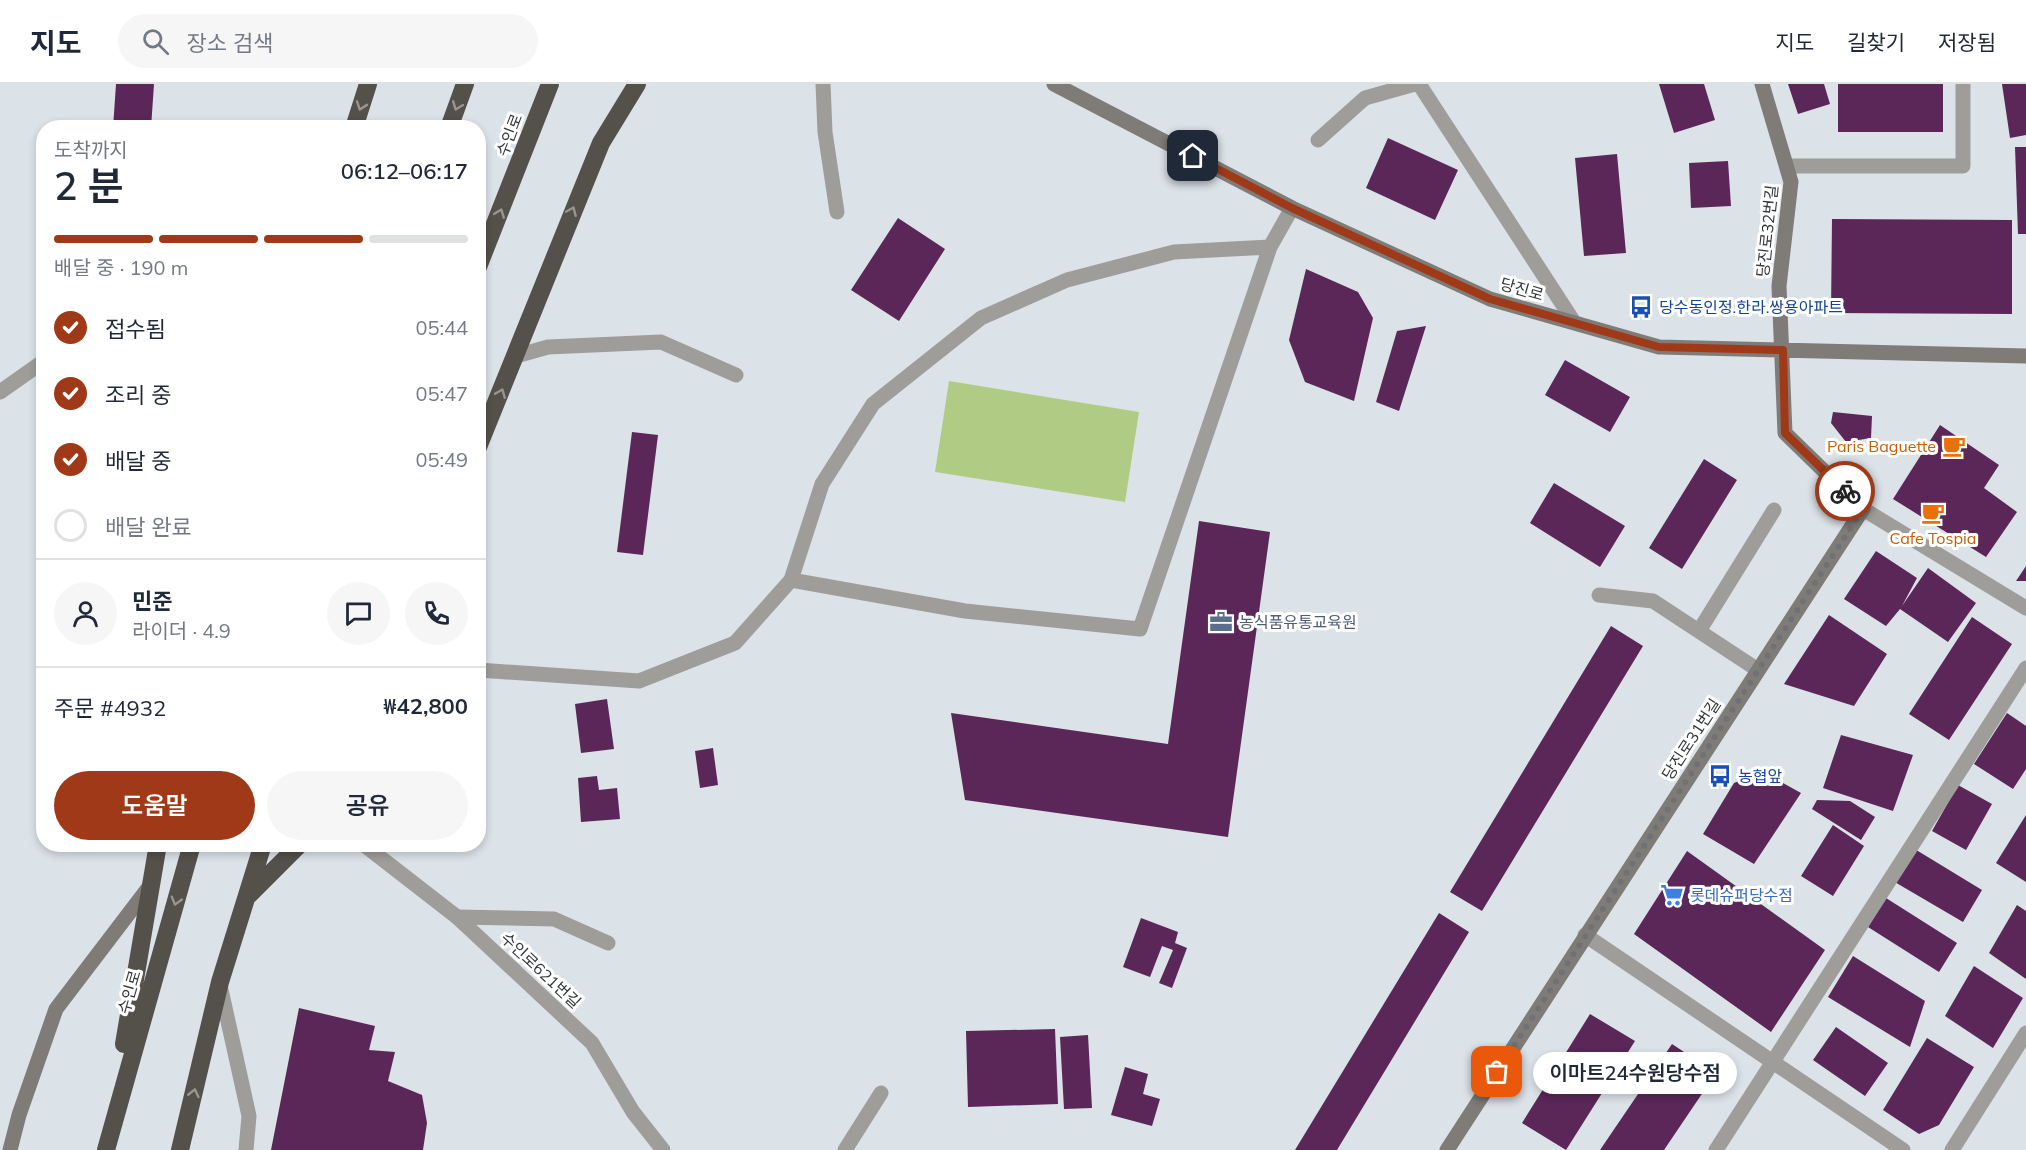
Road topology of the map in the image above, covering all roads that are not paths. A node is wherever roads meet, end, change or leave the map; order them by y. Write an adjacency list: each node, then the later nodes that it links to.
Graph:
1 (368, 84): 10 (highway, one-way to 10)
2 (465, 84): 11 (highway, one-way to 11)
3 (550, 84): 16 (highway, 수인로, one-way to 3)
4 (637, 84): 20 (highway, one-way to 4)
5 (823, 84): 15 (street)
6 (1054, 84): 14 (street, 당진로)
7 (1417, 84): 12 (street); 18 (street)
8 (1762, 84): 13 (street, 당진로32번길)
9 (1963, 84): 13 (street)
10 (357, 120)
11 (452, 120)
12 (1318, 140)
13 (1787, 166): 19 (street, 당진로32번길)
14 (1292, 208): 17 (street); 18 (street, 당진로)
15 (837, 212)
16 (486, 247)
17 (1270, 247): 28 (street); 28 (street)
18 (1574, 322): 19 (street, 당진로)
19 (1783, 350): 21 (street, 당진로); 26 (street)
20 (516, 356): 23 (street); 25 (highway, one-way to 20)
21 (2026, 356)
22 (36, 367): 24 (street)
23 (736, 375)
24 (0, 392)
25 (486, 428)
26 (1863, 509): 30 (street); 33 (street, 당진로31번길)
27 (1774, 510): 31 (street)
28 (791, 580): 34 (street)
29 (1599, 595): 31 (street)
30 (2026, 608)
31 (1699, 631): 33 (street)
32 (2026, 668): 47 (street)
33 (1758, 670): 43 (street, 당진로31번길)
34 (486, 671)
35 (156, 852): 40 (highway)
36 (190, 852): 49 (highway, 수인로, one-way to 49)
37 (261, 852): 41 (highway)
38 (292, 852): 41 (highway)
39 (373, 852): 42 (street, 수인로621번길)
40 (149, 887): 49 (highway); 50 (street)
41 (248, 896): 45 (highway)
42 (456, 917): 44 (street); 54 (street, 수인로621번길)
43 (1585, 935): 47 (street); 56 (street, 당진로31번길)
44 (608, 943)
45 (220, 982): 52 (highway, one-way to 45); 53 (street)
46 (2024, 1040): 59 (street)
47 (1774, 1062): 57 (street); 58 (street)
48 (881, 1093): 55 (street)
49 (113, 1118): 51 (highway, 수인로)
50 (10, 1150)
51 (106, 1150)
52 (180, 1150)
53 (246, 1150)
54 (663, 1150)
55 (845, 1150)
56 (1447, 1150)
57 (1716, 1150)
58 (1903, 1150)
59 (1952, 1150)

